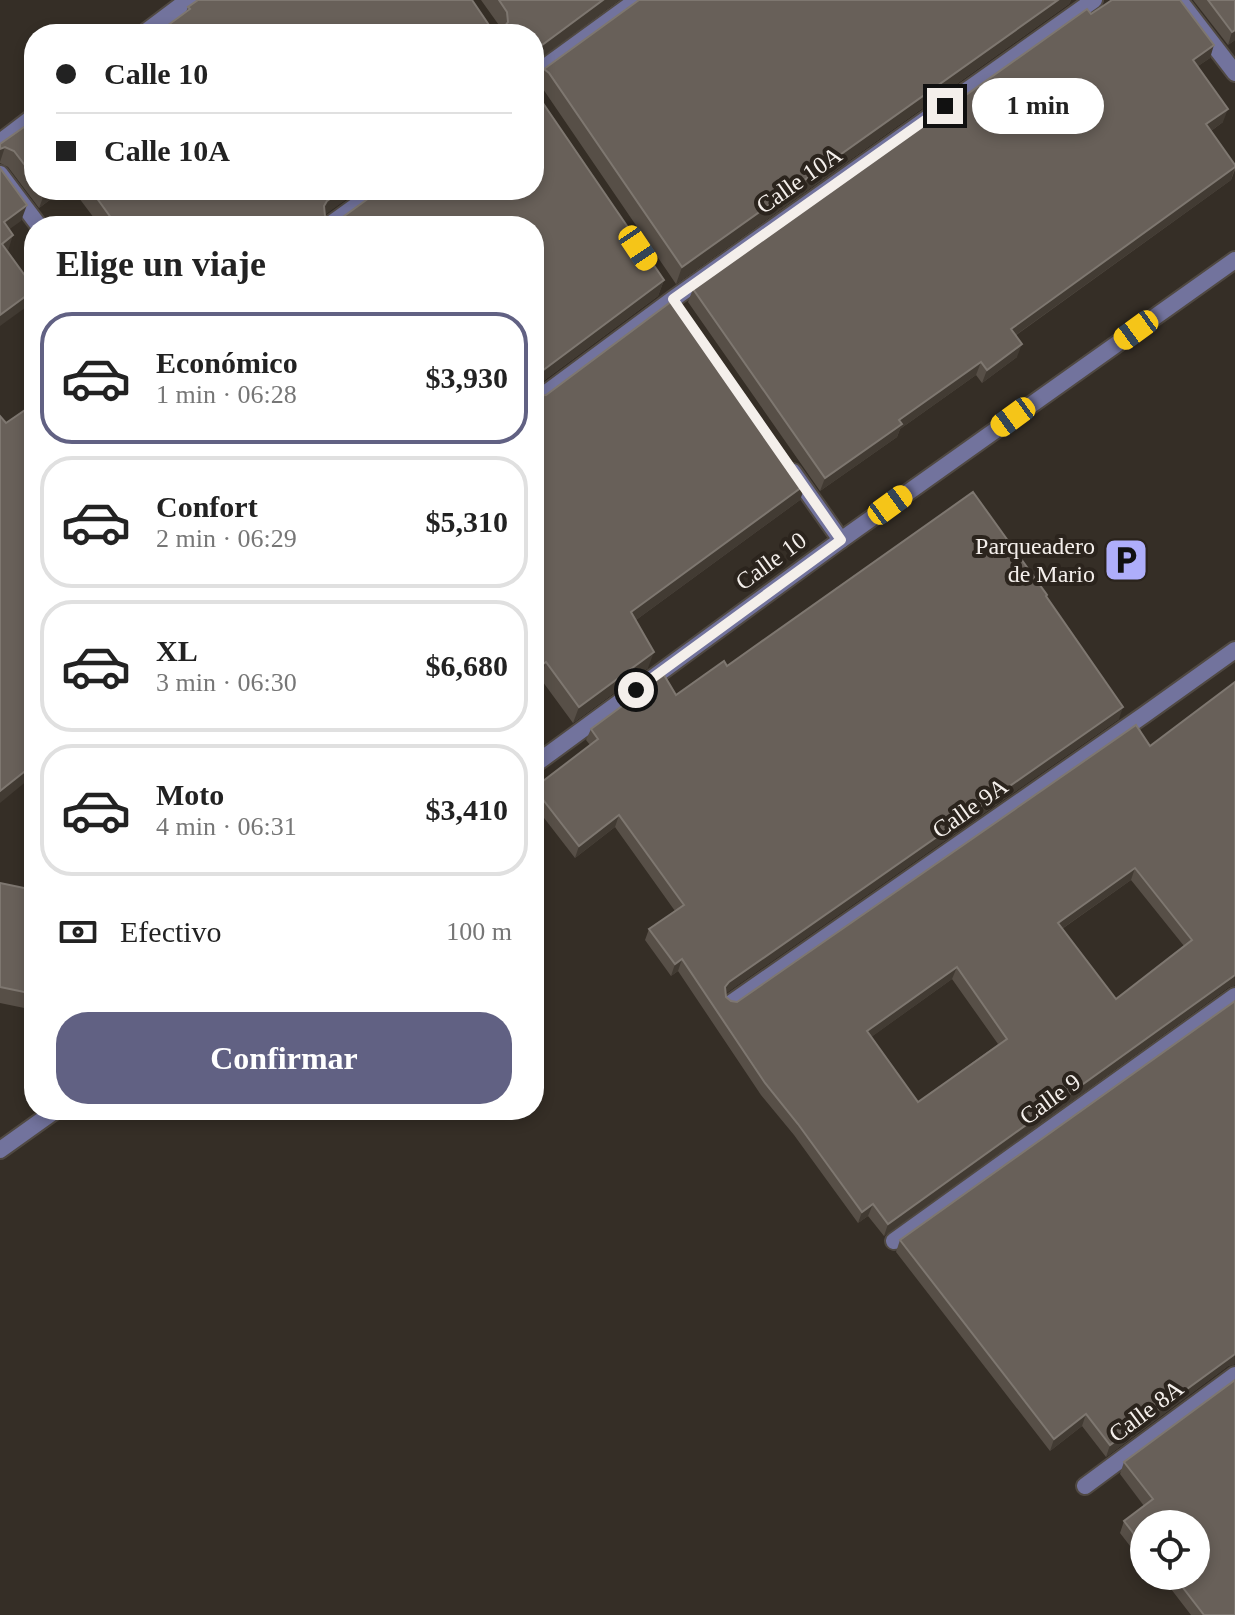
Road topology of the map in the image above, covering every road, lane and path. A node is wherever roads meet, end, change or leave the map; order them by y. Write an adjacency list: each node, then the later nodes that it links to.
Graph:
1 (188, 0): 5 (street)
2 (637, 0): 6 (street)
3 (1094, 0): 15 (street, Calle 10A)
4 (1179, 0): 7 (street)
5 (156, 24)
6 (544, 68)
7 (1235, 73)
8 (24, 124): 9 (street)
9 (0, 142)
10 (0, 174): 12 (street)
11 (364, 200): 13 (street)
12 (32, 216)
13 (342, 216)
14 (1235, 260): 17 (street, Calle 10)
15 (544, 395)
16 (788, 464): 17 (street)
17 (841, 540): 19 (street, Calle 10)
18 (1235, 650): 21 (street, Calle 9A)
19 (544, 758)
20 (1235, 996): 24 (street, Calle 9)
21 (731, 1003)
22 (42, 1120): 23 (street)
23 (0, 1150)
24 (894, 1241)
25 (1235, 1375): 26 (street, Calle 8A)
26 (1085, 1486)

